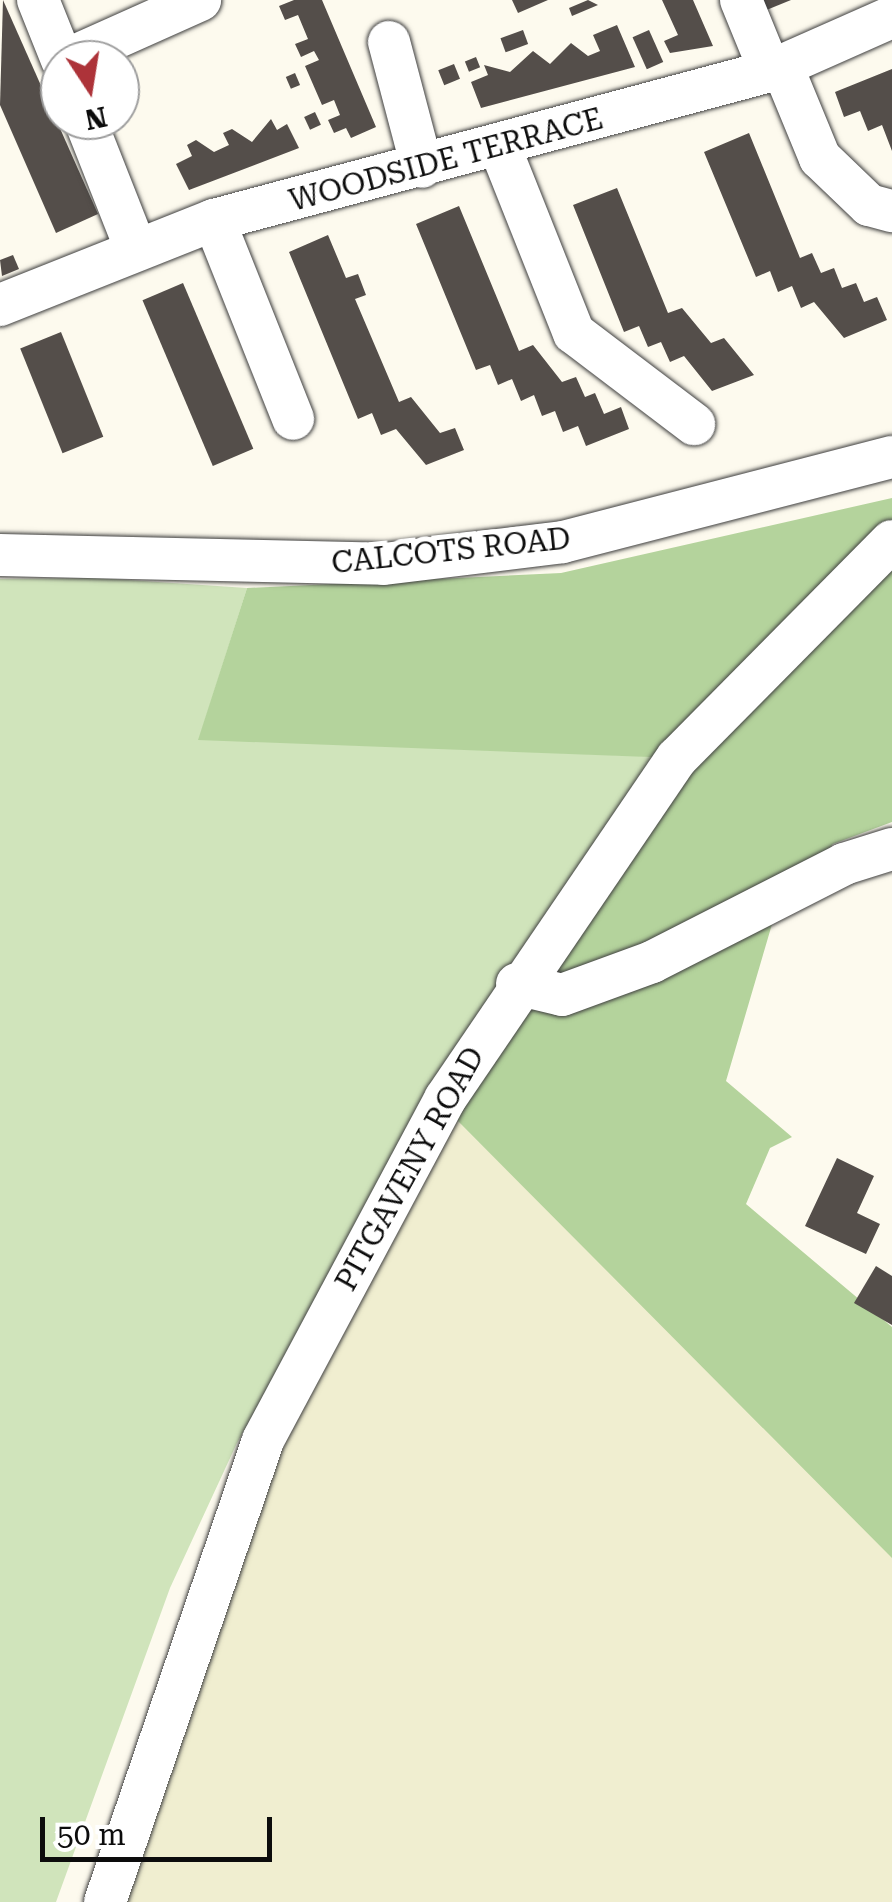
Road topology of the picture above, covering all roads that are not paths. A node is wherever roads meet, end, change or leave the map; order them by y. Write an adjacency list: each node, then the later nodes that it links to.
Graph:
1 (38, 0): 5 (street)
2 (200, 0): 6 (street)
3 (741, 0): 8 (street)
4 (892, 17): 8 (street, WOODSIDE TERRACE)
5 (55, 40)
6 (109, 40)
7 (389, 42): 11 (street)
8 (776, 68): 10 (street, WOODSIDE TERRACE); 12 (street)
9 (94, 140): 14 (street)
10 (501, 150): 11 (street, WOODSIDE TERRACE); 17 (street)
11 (422, 168): 13 (street, WOODSIDE TERRACE)
12 (892, 211)
13 (214, 220): 14 (street, WOODSIDE TERRACE); 16 (street)
14 (136, 247): 15 (street, WOODSIDE TERRACE)
15 (0, 305)
16 (293, 419)
17 (694, 424)
18 (892, 457): 20 (street, CALCOTS ROAD)
19 (892, 541): 22 (street, PITGAVENY ROAD)
20 (0, 555)
21 (892, 850): 22 (street)
22 (517, 984): 23 (street, PITGAVENY ROAD)
23 (105, 1902)

